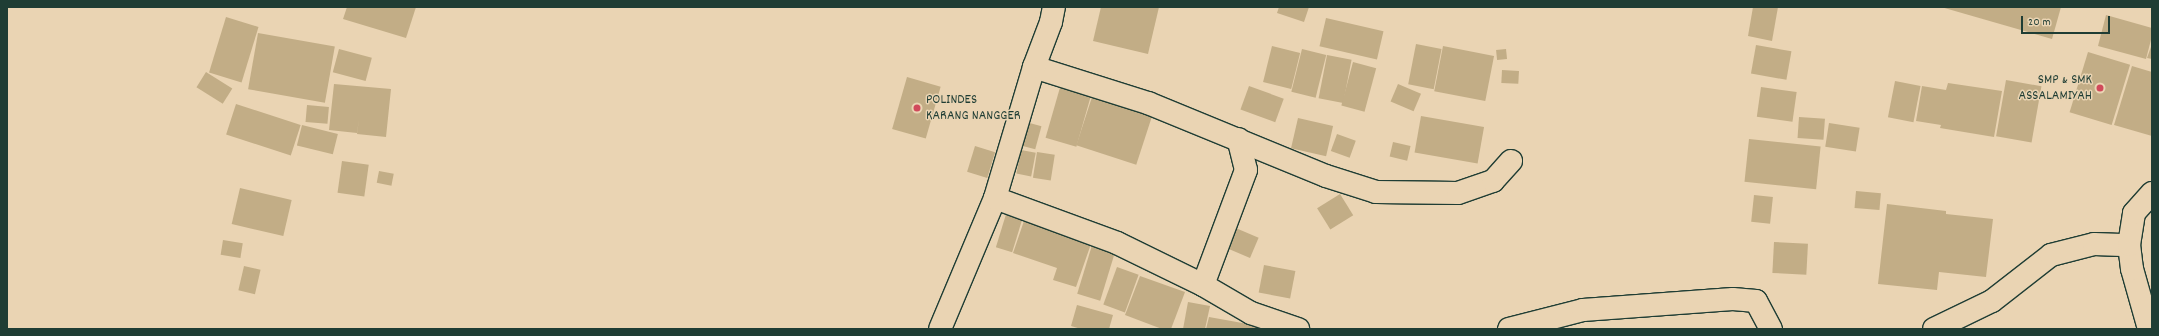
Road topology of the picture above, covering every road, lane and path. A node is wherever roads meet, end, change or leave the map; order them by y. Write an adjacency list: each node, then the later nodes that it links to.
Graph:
1 (1054, 7): 2 (street)
2 (1034, 67): 3 (street); 6 (street)
3 (1238, 139): 4 (street); 8 (street)
4 (1511, 161)
5 (2152, 193): 7 (street)
6 (995, 198): 8 (street); 9 (street)
7 (2129, 245): 13 (street); 14 (street)
8 (1203, 285): 10 (street)
9 (940, 329)
10 (1298, 329)
11 (1509, 329): 12 (street)
12 (1771, 329)
13 (1934, 329)
14 (2149, 329)

